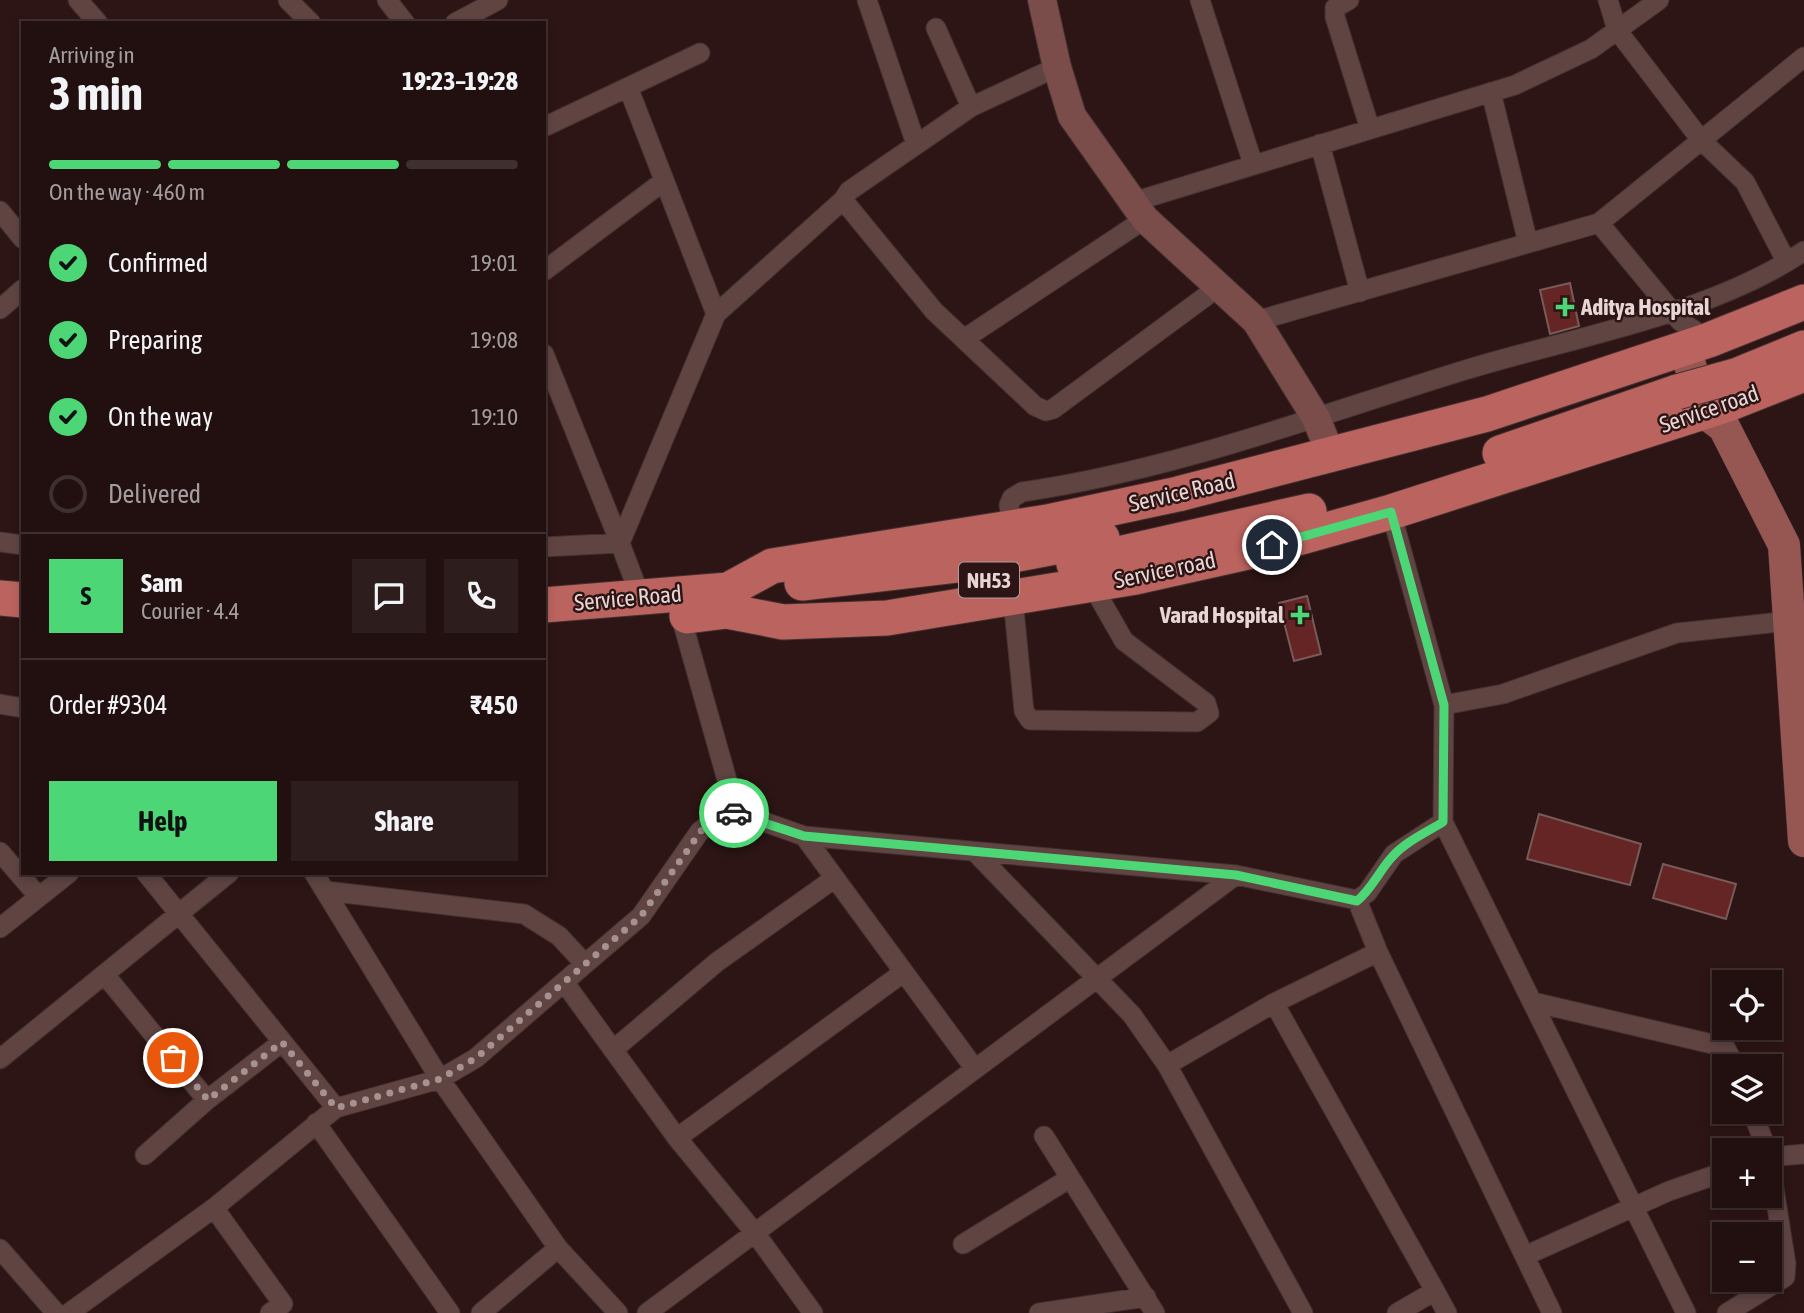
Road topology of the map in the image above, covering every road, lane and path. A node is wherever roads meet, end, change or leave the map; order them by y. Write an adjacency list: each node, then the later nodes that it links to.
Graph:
1 (78, 0): 11 (street)
2 (288, 0): 12 (street)
3 (387, 0): 13 (street)
4 (867, 0): 27 (street)
5 (1042, 0): 19 (street)
6 (1200, 0): 28 (street)
7 (1350, 0): 24 (street)
8 (1608, 0): 16 (street)
9 (1659, 0): 16 (street)
10 (491, 1): 14 (street)
11 (95, 21)
12 (309, 21)
13 (403, 21)
14 (458, 21)
15 (936, 28): 22 (street)
16 (1617, 30): 21 (street); 25 (street)
17 (700, 53): 20 (street)
18 (1804, 57): 25 (street)
19 (1057, 67): 22 (street); 31 (street)
20 (628, 87): 23 (street); 29 (street)
21 (1491, 92): 24 (street); 35 (street)
22 (971, 107): 27 (street)
23 (546, 126)
24 (1370, 129): 26 (street)
25 (1701, 140): 33 (street); 37 (street)
26 (1320, 144): 28 (street); 41 (street)
27 (916, 145): 30 (street)
28 (1253, 164): 31 (street)
29 (664, 181): 38 (street); 45 (street)
30 (843, 200): 45 (street); 48 (street)
31 (1139, 210): 39 (street); 48 (street)
32 (0, 211): 34 (street)
33 (1599, 223): 35 (street); 44 (street)
34 (21, 237)
35 (1528, 243): 41 (street)
36 (1804, 251): 37 (street)
37 (1786, 261): 44 (street)
38 (546, 270)
39 (1217, 288): 46 (street); 48 (street)
40 (21, 291): 43 (street)
41 (1360, 292): 46 (street)
42 (1804, 302): 52 (highway, Service Road)
43 (0, 309)
44 (1673, 312): 52 (street); 53 (street)
45 (716, 314): 58 (street)
46 (1256, 321): 53 (street)
47 (1804, 326): 52 (highway, NH53)
48 (964, 339)
49 (1804, 348): 52 (highway, NH53)
50 (546, 359): 58 (street)
51 (1804, 374): 52 (highway, Service road)
52 (1706, 375): 54 (highway, Service Road); 55 (highway, Service road); 61 (main road); 67 (highway, NH53)
53 (1316, 418): 54 (street); 56 (street)
54 (1331, 455): 56 (highway, Service Road)
55 (1391, 512): 62 (highway, Service road); 76 (street)
56 (1012, 528): 67 (highway, Service Road)
57 (0, 542): 59 (street)
58 (620, 543): 60 (street); 63 (street)
59 (21, 545)
60 (546, 547)
61 (1795, 561): 72 (main road)
62 (1092, 585): 65 (highway, Service road); 65 (street)
63 (640, 596): 67 (highway, Service Road); 68 (highway, Service Road)
64 (0, 598): 66 (highway)
65 (1013, 599): 67 (highway, Service road)
66 (21, 600)
67 (728, 601): 70 (highway, Service road)
68 (546, 605)
69 (0, 616): 71 (highway)
70 (681, 617): 73 (highway, Service road); 78 (street)
71 (21, 618)
72 (1789, 621): 74 (main road); 76 (street)
73 (546, 628)
74 (1799, 692): 81 (main road)
75 (0, 704): 77 (street)
76 (1444, 705): 79 (street)
77 (21, 708)
78 (736, 812): 80 (street); 96 (street)
79 (1443, 822): 92 (street); 101 (street)
80 (804, 836): 83 (street); 89 (street)
81 (1804, 839)
82 (0, 852): 91 (street)
83 (977, 854): 88 (street); 99 (street)
84 (66, 875): 91 (street)
85 (148, 875): 93 (street)
86 (227, 875): 93 (street)
87 (315, 875): 90 (street)
88 (1236, 875): 92 (street); 99 (street)
89 (835, 878): 97 (street); 104 (street)
90 (326, 891): 96 (street); 109 (street)
91 (39, 897): 94 (street)
92 (1357, 901): 95 (street)
93 (179, 915): 98 (street); 103 (street)
94 (0, 928)
95 (1378, 952): 102 (street); 127 (street)
96 (585, 964): 100 (street)
97 (904, 972): 108 (street); 114 (street)
98 (105, 975): 106 (street); 110 (street)
99 (1096, 980): 107 (street); 108 (street)
100 (564, 982): 104 (street); 109 (street)
101 (1533, 1002): 105 (street); 120 (street)
102 (1275, 1003): 107 (street); 128 (street)
103 (282, 1042): 110 (street); 111 (street)
104 (612, 1050): 114 (street)
105 (1729, 1054)
106 (0, 1059)
107 (1167, 1065): 139 (street)
108 (975, 1069): 123 (street)
109 (440, 1079): 111 (street); 125 (street)
110 (208, 1100): 115 (street)
111 (336, 1108): 112 (street)
112 (316, 1123): 121 (street); 133 (street)
113 (1044, 1136): 119 (street)
114 (677, 1138): 123 (street)
115 (145, 1154)
116 (1804, 1154): 117 (street)
117 (1782, 1156)
118 (1712, 1177): 120 (street)
119 (1070, 1178): 124 (street); 129 (street)
120 (1633, 1207): 127 (street); 143 (street)
121 (214, 1208): 130 (street); 132 (street)
122 (1777, 1208): 144 (street)
123 (755, 1233): 136 (street); 137 (street)
124 (963, 1244)
125 (558, 1248): 134 (street); 135 (street)
126 (0, 1249): 131 (street)
127 (1527, 1255): 142 (street)
128 (1435, 1291): 140 (street); 141 (street)
129 (1150, 1305): 138 (street)
130 (281, 1310)
131 (57, 1313)
132 (69, 1313)
133 (450, 1313)
134 (481, 1313)
135 (618, 1313)
136 (647, 1313)
137 (813, 1313)
138 (1039, 1313)
139 (1303, 1313)
140 (1397, 1313)
141 (1447, 1313)
142 (1552, 1313)
143 (1686, 1313)
144 (1727, 1313)

